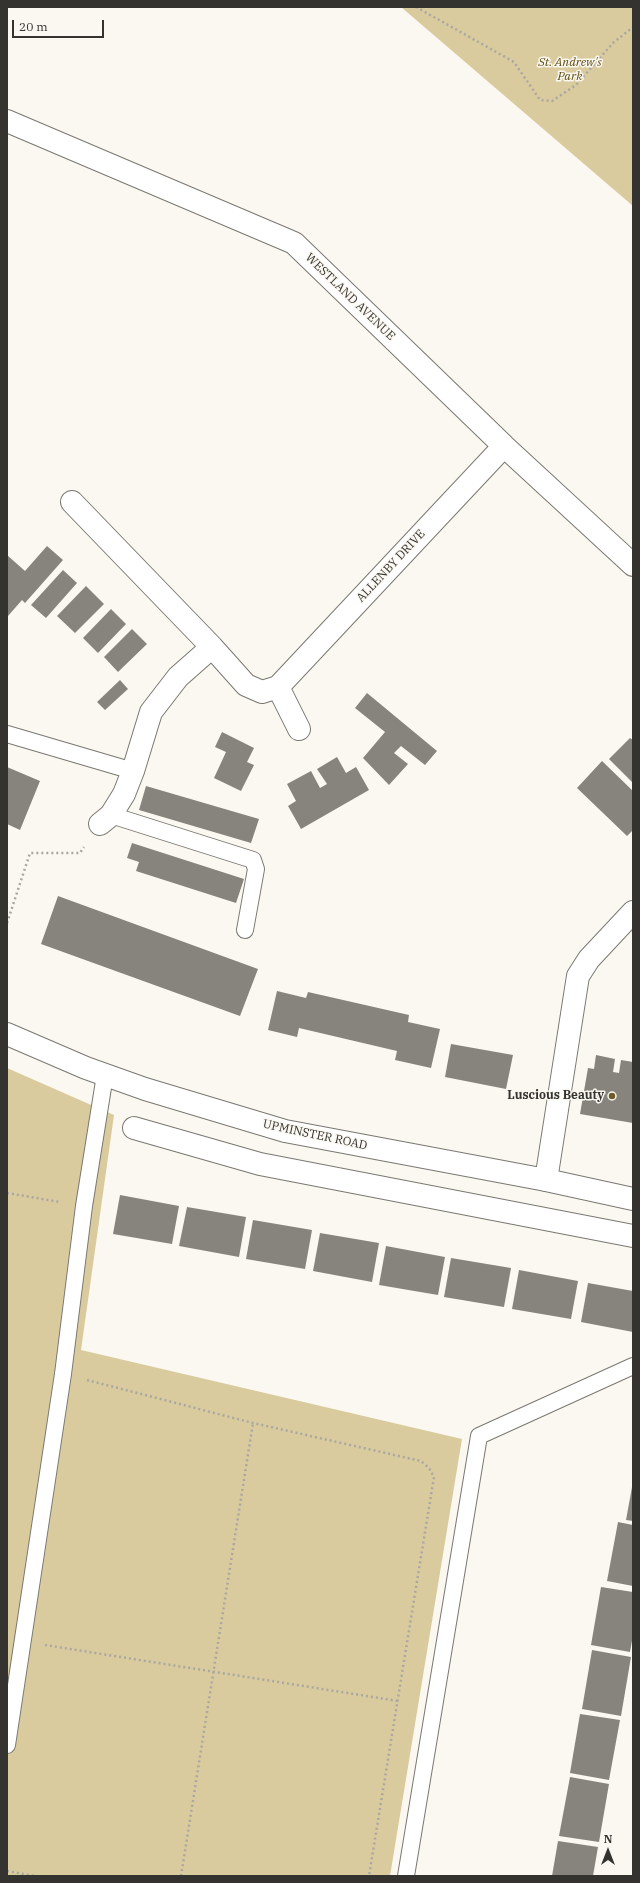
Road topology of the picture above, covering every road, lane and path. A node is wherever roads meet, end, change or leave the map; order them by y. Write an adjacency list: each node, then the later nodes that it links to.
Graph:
1 (416, 7): 2 (path)
2 (633, 27)
3 (7, 121): 4 (street, WESTLAND AVENUE)
4 (504, 446): 6 (street, WESTLAND AVENUE); 8 (street, ALLENBY DRIVE)
5 (72, 502): 7 (street)
6 (633, 565)
7 (212, 647): 8 (street); 11 (street)
8 (278, 687): 9 (street)
9 (299, 729)
10 (7, 734): 11 (lane)
11 (133, 771): 12 (street)
12 (106, 820): 14 (path); 15 (lane)
13 (633, 912): 19 (street)
14 (7, 923)
15 (245, 930)
16 (7, 1034): 17 (street, UPMINSTER ROAD)
17 (105, 1075): 19 (street, UPMINSTER ROAD); 22 (lane)
18 (134, 1128): 23 (street)
19 (546, 1180): 21 (street, UPMINSTER ROAD)
20 (7, 1193): 22 (path)
21 (633, 1199)
22 (84, 1206): 25 (lane)
23 (633, 1236)
24 (633, 1366): 35 (lane)
25 (63, 1374): 26 (path); 27 (lane)
26 (253, 1423): 28 (path); 29 (path)
27 (23, 1642): 28 (path); 30 (lane)
28 (213, 1672): 29 (path); 33 (path)
29 (398, 1701): 34 (path)
30 (7, 1745)
31 (7, 1871): 32 (path)
32 (35, 1876)
33 (181, 1876)
34 (369, 1876)
35 (406, 1876)

